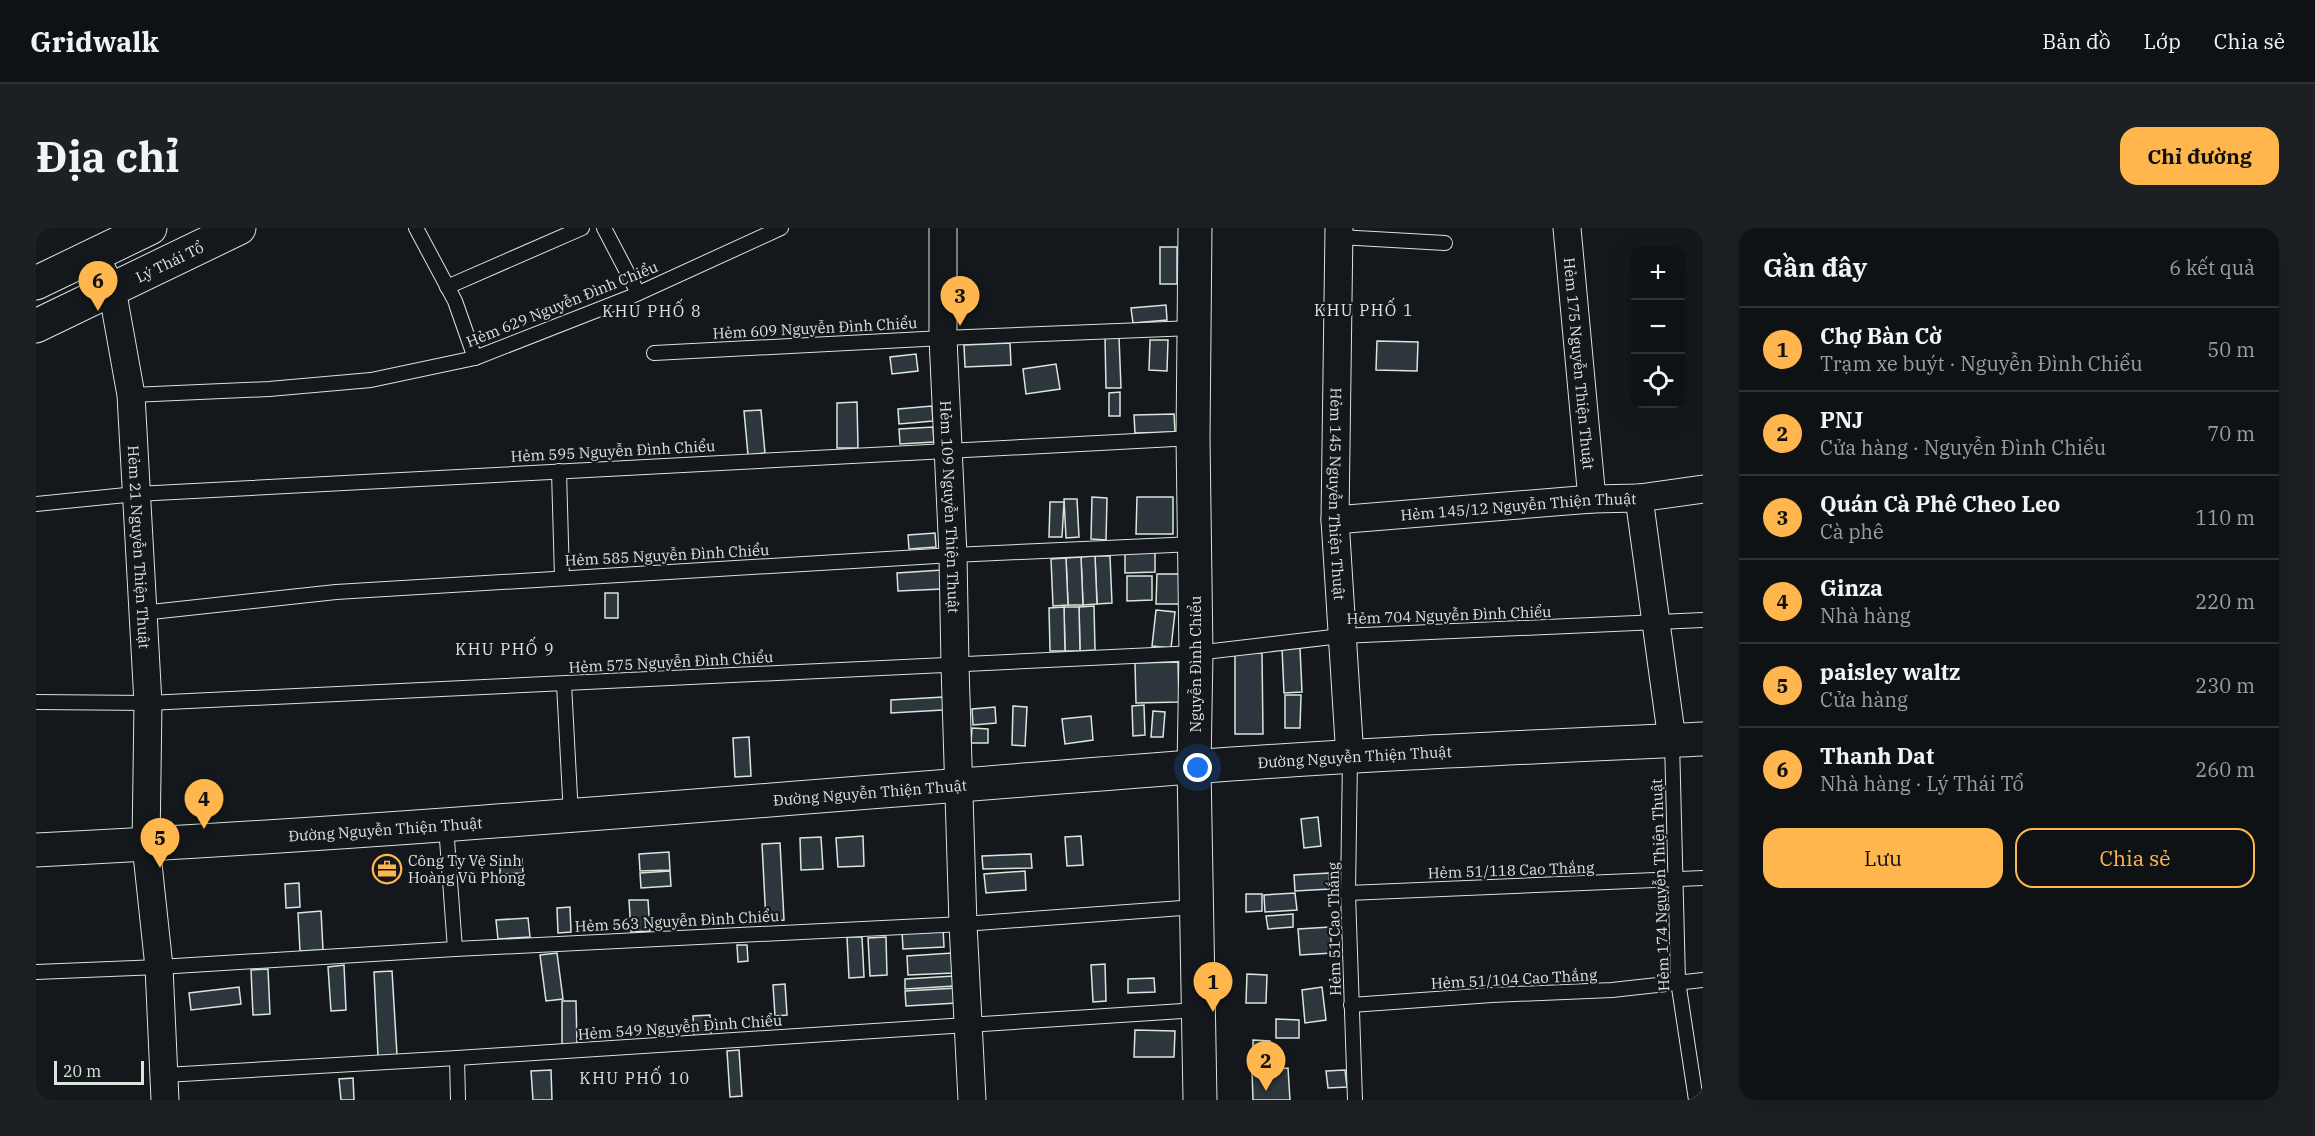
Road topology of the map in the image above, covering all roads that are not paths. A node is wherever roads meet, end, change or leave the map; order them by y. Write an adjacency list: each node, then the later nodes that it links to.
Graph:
1 (150, 228): 12 (street)
2 (239, 228): 15 (street, Lý Thái Tổ)
3 (416, 228): 14 (lane)
4 (582, 228): 14 (lane)
5 (604, 228): 16 (lane)
6 (943, 228): 19 (street, Hẻm 109 Nguyễn Thiện Thuật)
7 (1195, 228): 18 (street, Nguyễn Đình Chiểu)
8 (1567, 228): 29 (street, Hẻm 175 Nguyễn Thiện Thuật)
9 (776, 229): 16 (lane, Hẻm 629 Nguyễn Ðình Chiểu)
10 (1339, 233): 11 (lane); 31 (street, Hẻm 145 Nguyễn Thiện Thuật)
11 (1445, 243)
12 (94, 256): 13 (street); 15 (street, Hẻm 21 Nguyễn Thiện Thuật)
13 (36, 283)
14 (447, 287): 21 (lane)
15 (112, 289): 17 (street, Lý Thái Tổ); 22 (street, Hẻm 21 Nguyễn Thiện Thuật)
16 (638, 293): 21 (lane, Hẻm 629 Nguyễn Ðình Chiểu)
17 (36, 326)
18 (1194, 328): 19 (lane, Hẻm 609 Nguyễn Ðình Chiểu); 23 (street, Nguyễn Đình Chiểu)
19 (944, 338): 20 (lane, Hẻm 609 Nguyễn Ðình Chiểu); 24 (street, Hẻm 109 Nguyễn Thiện Thuật)
20 (654, 353)
21 (475, 358): 22 (lane, Hẻm 629 Nguyễn Ðình Chiểu)
22 (131, 395): 27 (street, Hẻm 21 Nguyễn Thiện Thuật)
23 (1193, 438): 24 (lane, Hẻm 595 Nguyễn Ðình Chiểu); 32 (street, Nguyễn Đình Chiểu)
24 (948, 450): 25 (lane, Hẻm 595 Nguyễn Ðình Chiểu); 33 (street, Hẻm 109 Nguyễn Thiện Thuật)
25 (559, 471): 27 (lane, Hẻm 595 Nguyễn Ðình Chiểu); 34 (lane)
26 (1703, 489): 28 (street, Hẻm 145/12 Nguyễn Thiện Thuật)
27 (136, 494): 30 (lane, Hẻm 595 Nguyễn Ðình Chiểu); 35 (street, Hẻm 21 Nguyễn Thiện Thuật)
28 (1639, 498): 29 (street, Hẻm 145/12 Nguyễn Thiện Thuật); 37 (street)
29 (1592, 500): 31 (street, Hẻm 145/12 Nguyễn Thiện Thuật)
30 (36, 504)
31 (1335, 520): 38 (street, Hẻm 145 Nguyễn Thiện Thuật)
32 (1194, 544): 33 (lane, Hẻm 585 Nguyễn Ðình Chiểu); 39 (street, Nguyễn Đình Chiểu)
33 (953, 555): 34 (lane, Hẻm 585 Nguyễn Ðình Chiểu); 40 (street, Hẻm 109 Nguyễn Thiện Thuật)
34 (562, 578): 35 (lane, Hẻm 585 Nguyễn Ðình Chiểu)
35 (142, 613): 43 (street, Hẻm 21 Nguyễn Thiện Thuật)
36 (1703, 620): 37 (lane, Hẻm 704 Nguyễn Đình Chiểu)
37 (1655, 623): 38 (lane, Hẻm 704 Nguyễn Đình Chiểu); 44 (street)
38 (1341, 636): 39 (lane, Hẻm 704 Nguyễn Đình Chiểu); 45 (street, Hẻm 145 Nguyễn Thiện Thuật)
39 (1196, 653): 40 (lane, Hẻm 575 Nguyễn Ðình Chiểu); 46 (street, Nguyễn Đình Chiểu)
40 (955, 666): 41 (lane, Hẻm 575 Nguyễn Ðình Chiểu); 47 (street, Hẻm 109 Nguyễn Thiện Thuật)
41 (564, 684): 43 (lane, Hẻm 575 Nguyễn Ðình Chiểu); 48 (lane)
42 (36, 702): 43 (lane, Hẻm 575 Nguyễn Ðình Chiểu)
43 (148, 703): 50 (street, Hẻm 21 Nguyễn Thiện Thuật)
44 (1687, 740): 45 (street, Đường Nguyễn Thiện Thuật); 53 (lane, Hẻm 174 Nguyễn Thiện Thuật)
45 (1350, 758): 46 (street, Đường Nguyễn Thiện Thuật); 54 (lane, Hẻm 51 Cao Thắng)
46 (1194, 766): 47 (street, Đường Nguyễn Thiện Thuật); 55 (street, Nguyễn Đình Chiểu)
47 (958, 785): 48 (street, Đường Nguyễn Thiện Thuật); 56 (street, Hẻm 109 Nguyễn Thiện Thuật)
48 (571, 816): 49 (street, Đường Nguyễn Thiện Thuật)
49 (446, 826): 50 (street, Đường Nguyễn Thiện Thuật); 57 (lane)
50 (146, 845): 51 (street, Đường Nguyễn Thiện Thuật); 58 (street, Hẻm 21 Nguyễn Thiện Thuật)
51 (36, 850)
52 (1703, 878): 53 (lane, Hẻm 51/118 Cao Thắng)
53 (1675, 880): 54 (lane, Hẻm 51/118 Cao Thắng); 61 (lane, Hẻm 174 Nguyễn Thiện Thuật)
54 (1348, 893): 62 (lane, Hẻm 51 Cao Thắng)
55 (1196, 907): 56 (lane, Hẻm 563 Nguyễn Ðình Chiểu); 63 (street, Nguyễn Đình Chiểu)
56 (963, 924): 57 (lane, Hẻm 563 Nguyễn Ðình Chiểu); 64 (street, Hẻm 109 Nguyễn Thiện Thuật)
57 (455, 949): 58 (lane, Hẻm 563 Nguyễn Ðình Chiểu)
58 (159, 967): 59 (lane, Hẻm 563 Nguyễn Ðình Chiểu); 66 (street, Hẻm 21 Nguyễn Thiện Thuật)
59 (36, 972)
60 (1703, 980): 61 (lane, Hẻm 51/104 Cao Thắng)
61 (1678, 981): 62 (lane, Hẻm 51/104 Cao Thắng); 71 (lane, Hẻm 174 Nguyễn Thiện Thuật)
62 (1351, 1005): 70 (lane, Hẻm 51 Cao Thắng)
63 (1198, 1010): 64 (lane, Hẻm 549 Nguyễn Ðình Chiểu); 69 (street, Nguyễn Đình Chiểu)
64 (969, 1024): 65 (lane, Hẻm 549 Nguyễn Ðình Chiểu); 68 (street, Hẻm 109 Nguyễn Thiện Thuật)
65 (458, 1058): 66 (lane, Hẻm 549 Nguyễn Ðình Chiểu); 67 (lane)
66 (165, 1087)
67 (459, 1100)
68 (972, 1100)
69 (1200, 1100)
70 (1355, 1100)
71 (1696, 1100)

